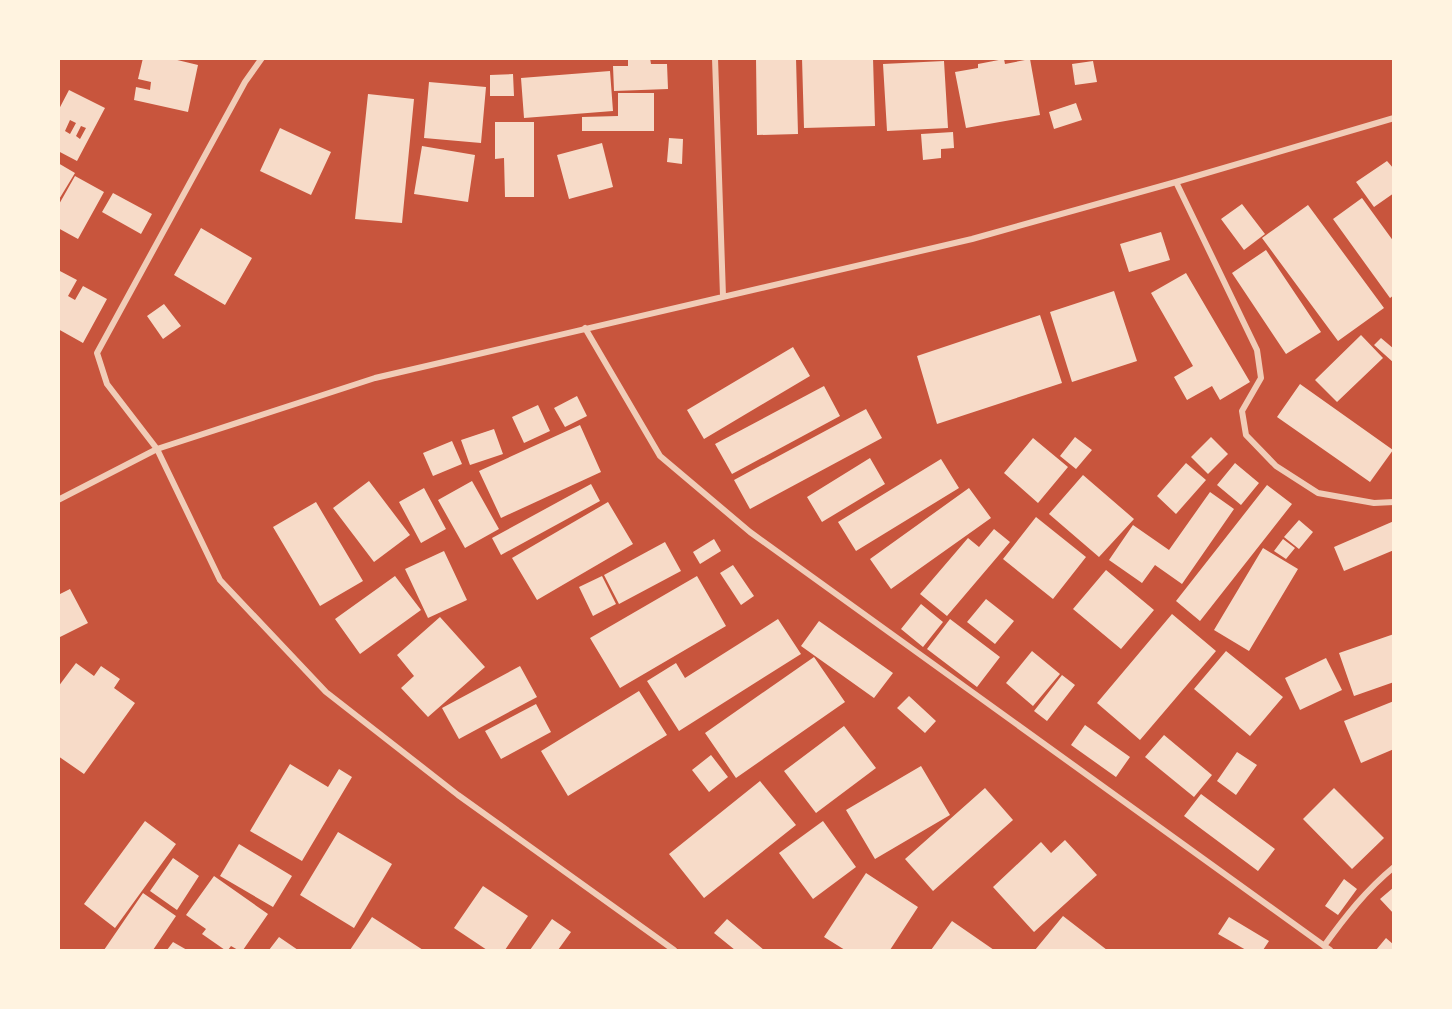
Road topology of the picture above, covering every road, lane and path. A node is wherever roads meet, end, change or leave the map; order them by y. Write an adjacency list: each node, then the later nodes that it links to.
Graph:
1 (262, 58): 7 (street)
2 (715, 58): 5 (street)
3 (1394, 118): 4 (street)
4 (1176, 182): 5 (street); 9 (street)
5 (723, 296): 6 (street)
6 (585, 328): 7 (street); 11 (street)
7 (157, 449): 8 (street); 12 (street)
8 (58, 500)
9 (1394, 501)
10 (1394, 867): 11 (street)
11 (1327, 948)
12 (674, 951)

